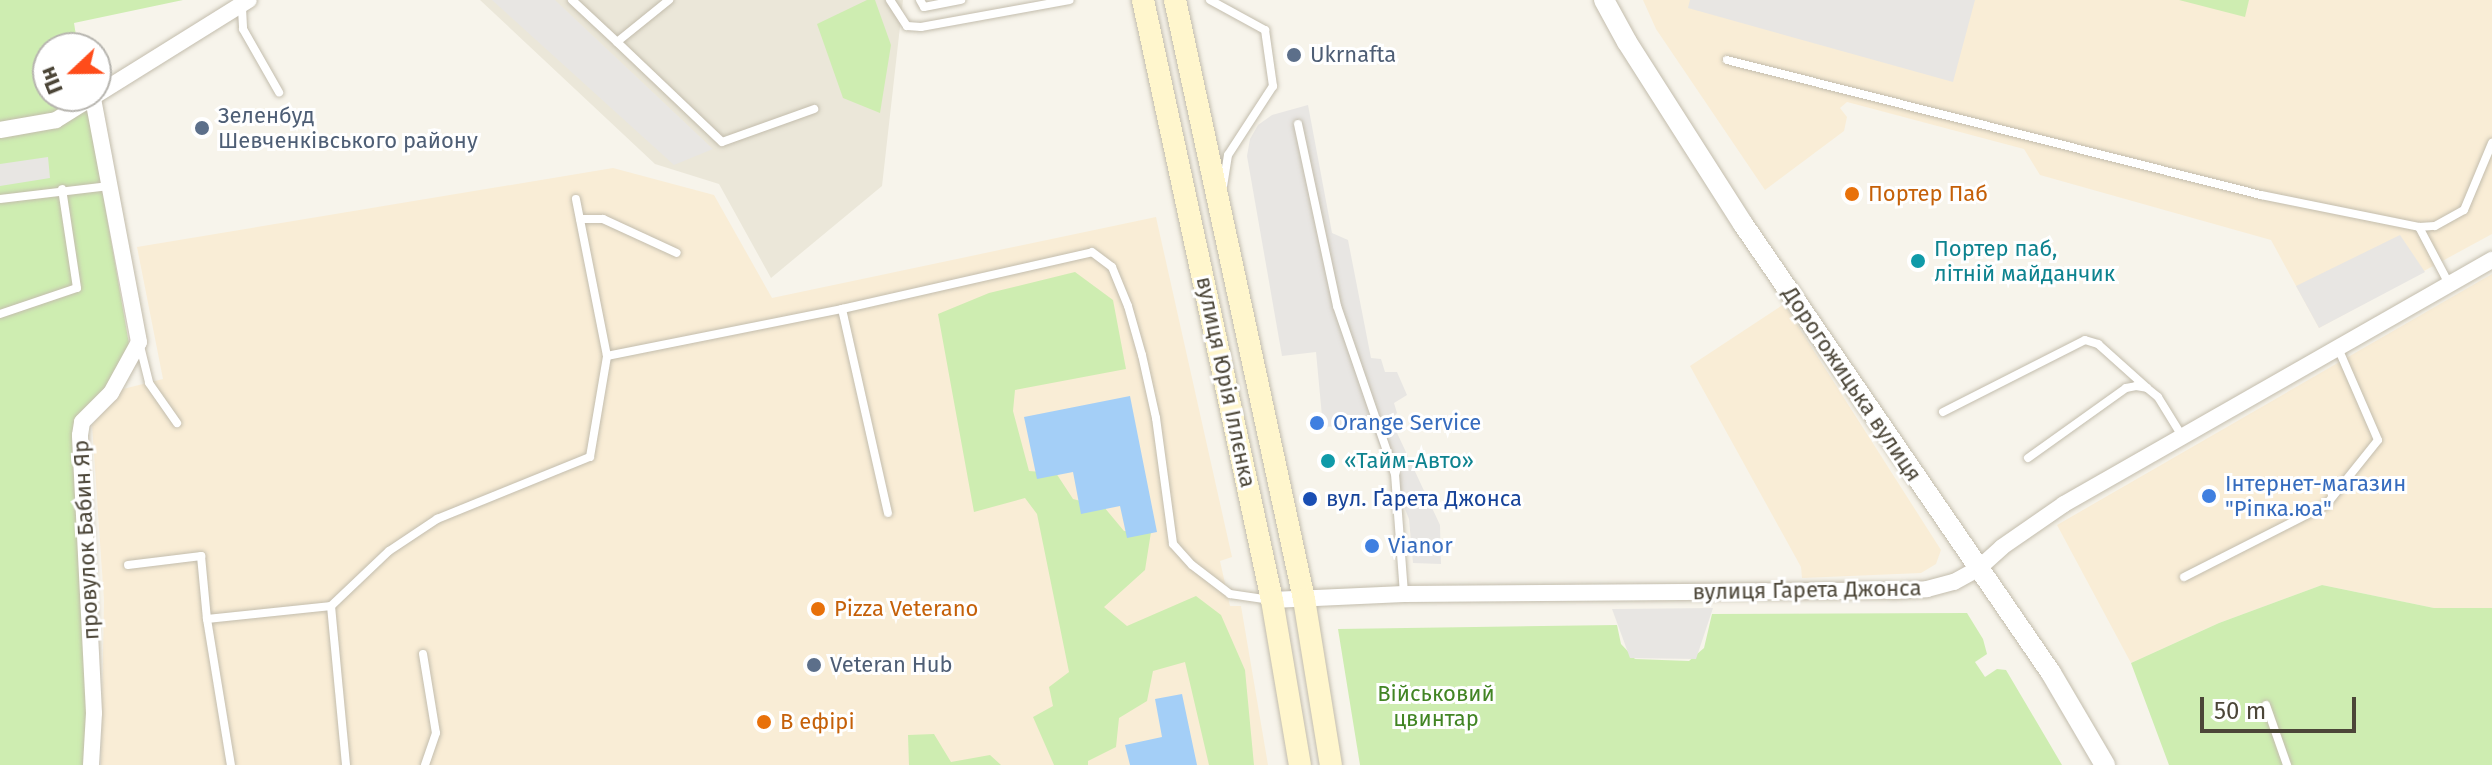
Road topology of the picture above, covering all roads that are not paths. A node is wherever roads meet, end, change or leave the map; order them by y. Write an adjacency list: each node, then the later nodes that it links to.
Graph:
1 (572, 0): 12 (lane)
2 (669, 0): 12 (lane)
3 (890, 0): 6 (lane)
4 (920, 0): 5 (lane)
5 (961, 0)
6 (1070, 0)
7 (1143, 0): 48 (main road, вулиця Юрія Іллєнка)
8 (1175, 0): 26 (main road, вулиця Юрія Іллєнка)
9 (1210, 0): 26 (lane)
10 (1604, 0): 44 (street, Дорогожицька вулиця)
11 (245, 4): 14 (street); 15 (lane)
12 (617, 42): 16 (lane)
13 (1727, 60): 28 (lane)
14 (112, 87)
15 (279, 92)
16 (814, 109)
17 (70, 112): 20 (street)
18 (96, 112): 22 (street)
19 (1298, 124): 46 (lane)
20 (0, 130)
21 (2492, 143): 28 (lane)
22 (110, 186): 23 (lane); 34 (street)
23 (62, 189): 24 (lane); 33 (lane)
24 (0, 199)
25 (576, 199): 27 (lane)
26 (1219, 206): 47 (main road, вулиця Юрія Іллєнка)
27 (580, 219): 29 (lane); 36 (lane)
28 (2419, 227): 31 (lane)
29 (677, 253)
30 (2492, 260): 31 (street, вулиця Ґарета Джонса)
31 (2449, 284): 35 (street, вулиця Ґарета Джонса)
32 (842, 309): 36 (lane); 42 (lane); 48 (lane)
33 (0, 314)
34 (139, 342): 39 (lane); 53 (street, провулок Бабин Яр)
35 (2338, 348): 40 (street, вулиця Ґарета Джонса); 45 (lane)
36 (607, 356): 49 (lane)
37 (2147, 388): 38 (lane); 40 (lane); 41 (lane)
38 (1943, 412)
39 (177, 423)
40 (2182, 436): 44 (street, вулиця Ґарета Джонса)
41 (2028, 458)
42 (888, 513)
43 (128, 565): 50 (lane)
44 (1979, 568): 46 (street, вулиця Ґарета Джонса); 59 (street, Дорогожицька вулиця)
45 (2184, 577)
46 (1404, 594): 47 (street, вулиця Ґарета Джонса)
47 (1304, 599): 48 (street, вулиця Ґарета Джонса); 58 (main road, вулиця Юрія Іллєнка)
48 (1272, 600): 57 (main road, вулиця Юрія Іллєнка)
49 (331, 606): 50 (lane); 55 (lane)
50 (207, 619): 54 (lane)
51 (423, 654): 56 (lane)
52 (2266, 705): 60 (lane)
53 (91, 765)
54 (231, 765)
55 (346, 765)
56 (425, 765)
57 (1300, 765)
58 (1331, 765)
59 (2105, 765)
60 (2287, 765)

